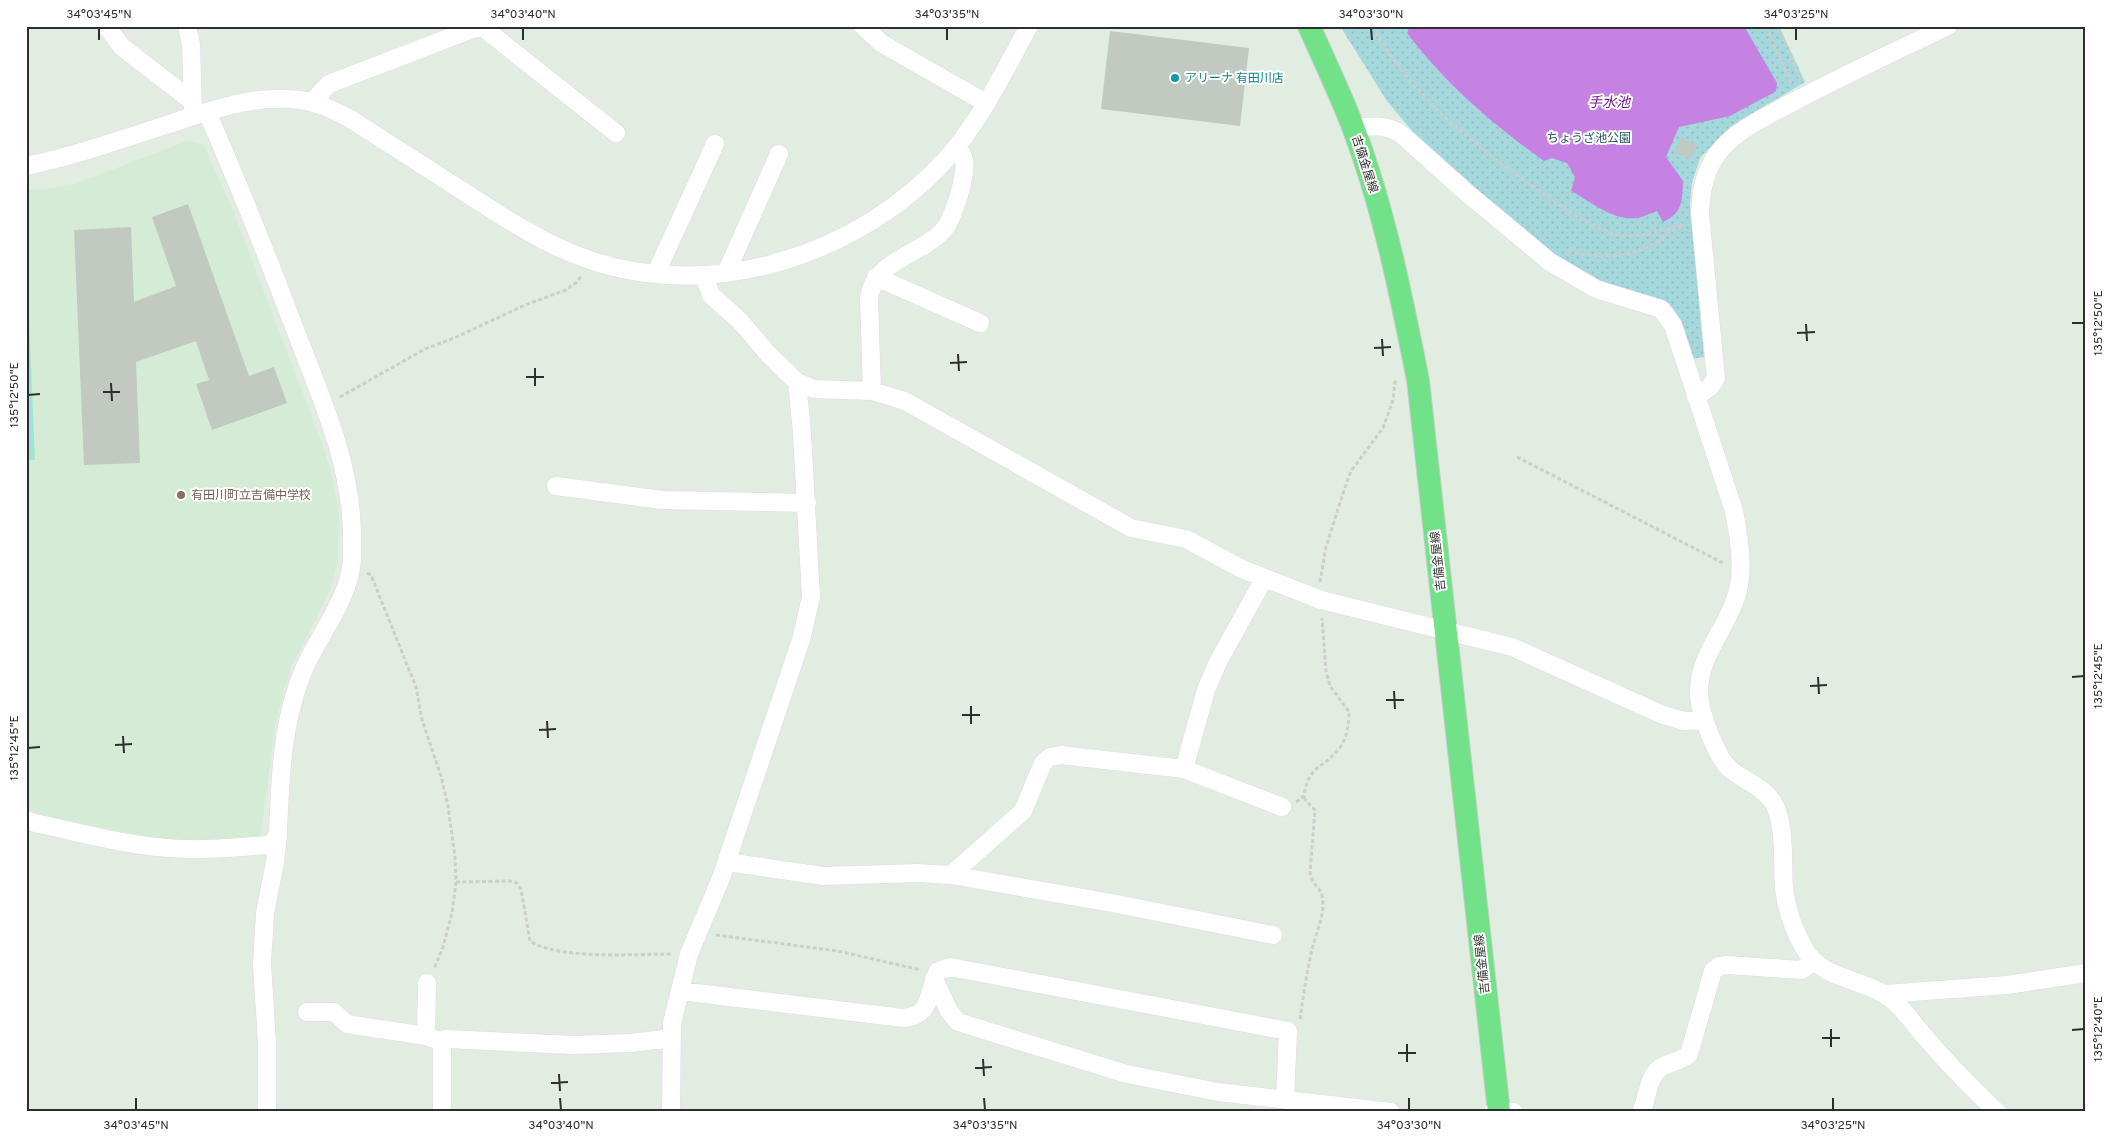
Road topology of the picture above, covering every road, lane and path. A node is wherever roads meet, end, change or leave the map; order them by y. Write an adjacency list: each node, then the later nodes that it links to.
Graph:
1 (106, 26): 14 (street)
2 (187, 26): 14 (street)
3 (481, 26): 12 (street); 16 (street)
4 (863, 26): 13 (street)
5 (1028, 26): 13 (street)
6 (1309, 26): 15 (main road, 吉備金屋線)
7 (1372, 26): 21 (path)
8 (1766, 26): 11 (path)
9 (1778, 26): 11 (path)
10 (1948, 26): 11 (street)
11 (1802, 98): 30 (street)
12 (312, 102): 14 (street); 22 (street)
13 (986, 103): 18 (street)
14 (198, 110): 20 (street); 31 (street)
15 (1353, 128): 30 (street); 38 (main road, 吉備金屋線)
16 (616, 133)
17 (715, 144): 23 (street)
18 (956, 147): 24 (street); 26 (street)
19 (779, 154): 24 (street)
20 (26, 166)
21 (1565, 250)
22 (590, 260): 23 (street); 31 (path)
23 (656, 273): 25 (street)
24 (726, 273): 25 (street)
25 (704, 275): 28 (street)
26 (876, 277): 27 (street); 29 (street)
27 (980, 323)
28 (797, 382): 29 (street); 34 (street)
29 (872, 391): 37 (street)
30 (1696, 397): 36 (street)
31 (324, 405): 35 (street)
32 (1516, 457): 36 (path)
33 (556, 486): 34 (street)
34 (807, 503): 45 (street)
35 (351, 567): 44 (street); 47 (path)
36 (1740, 572): 39 (street)
37 (1264, 579): 38 (street); 40 (street)
38 (1446, 632): 39 (street); 62 (main road, 吉備金屋線)
39 (1704, 720): 51 (street)
40 (1184, 768): 42 (street); 46 (street)
41 (1304, 796): 59 (path)
42 (1282, 807)
43 (26, 820): 44 (street)
44 (278, 834): 63 (street)
45 (727, 862): 46 (street); 48 (street)
46 (951, 875): 49 (street)
47 (456, 882): 50 (path); 54 (path)
48 (698, 933): 50 (street); 53 (path)
49 (1273, 935)
50 (689, 954): 55 (street)
51 (1814, 962): 56 (street); 67 (street)
52 (2086, 973): 56 (street)
53 (934, 979): 55 (street); 59 (street); 61 (street)
54 (427, 983): 60 (street)
55 (680, 991): 58 (street)
56 (1885, 994): 68 (street)
57 (307, 1012): 60 (street)
58 (671, 1038): 60 (street); 65 (street)
59 (1288, 1038): 61 (street)
60 (435, 1039): 64 (street)
61 (1285, 1099): 66 (street)
62 (1501, 1111)
63 (267, 1112)
64 (442, 1112)
65 (670, 1112)
66 (1390, 1112)
67 (1642, 1112)
68 (1997, 1112)

